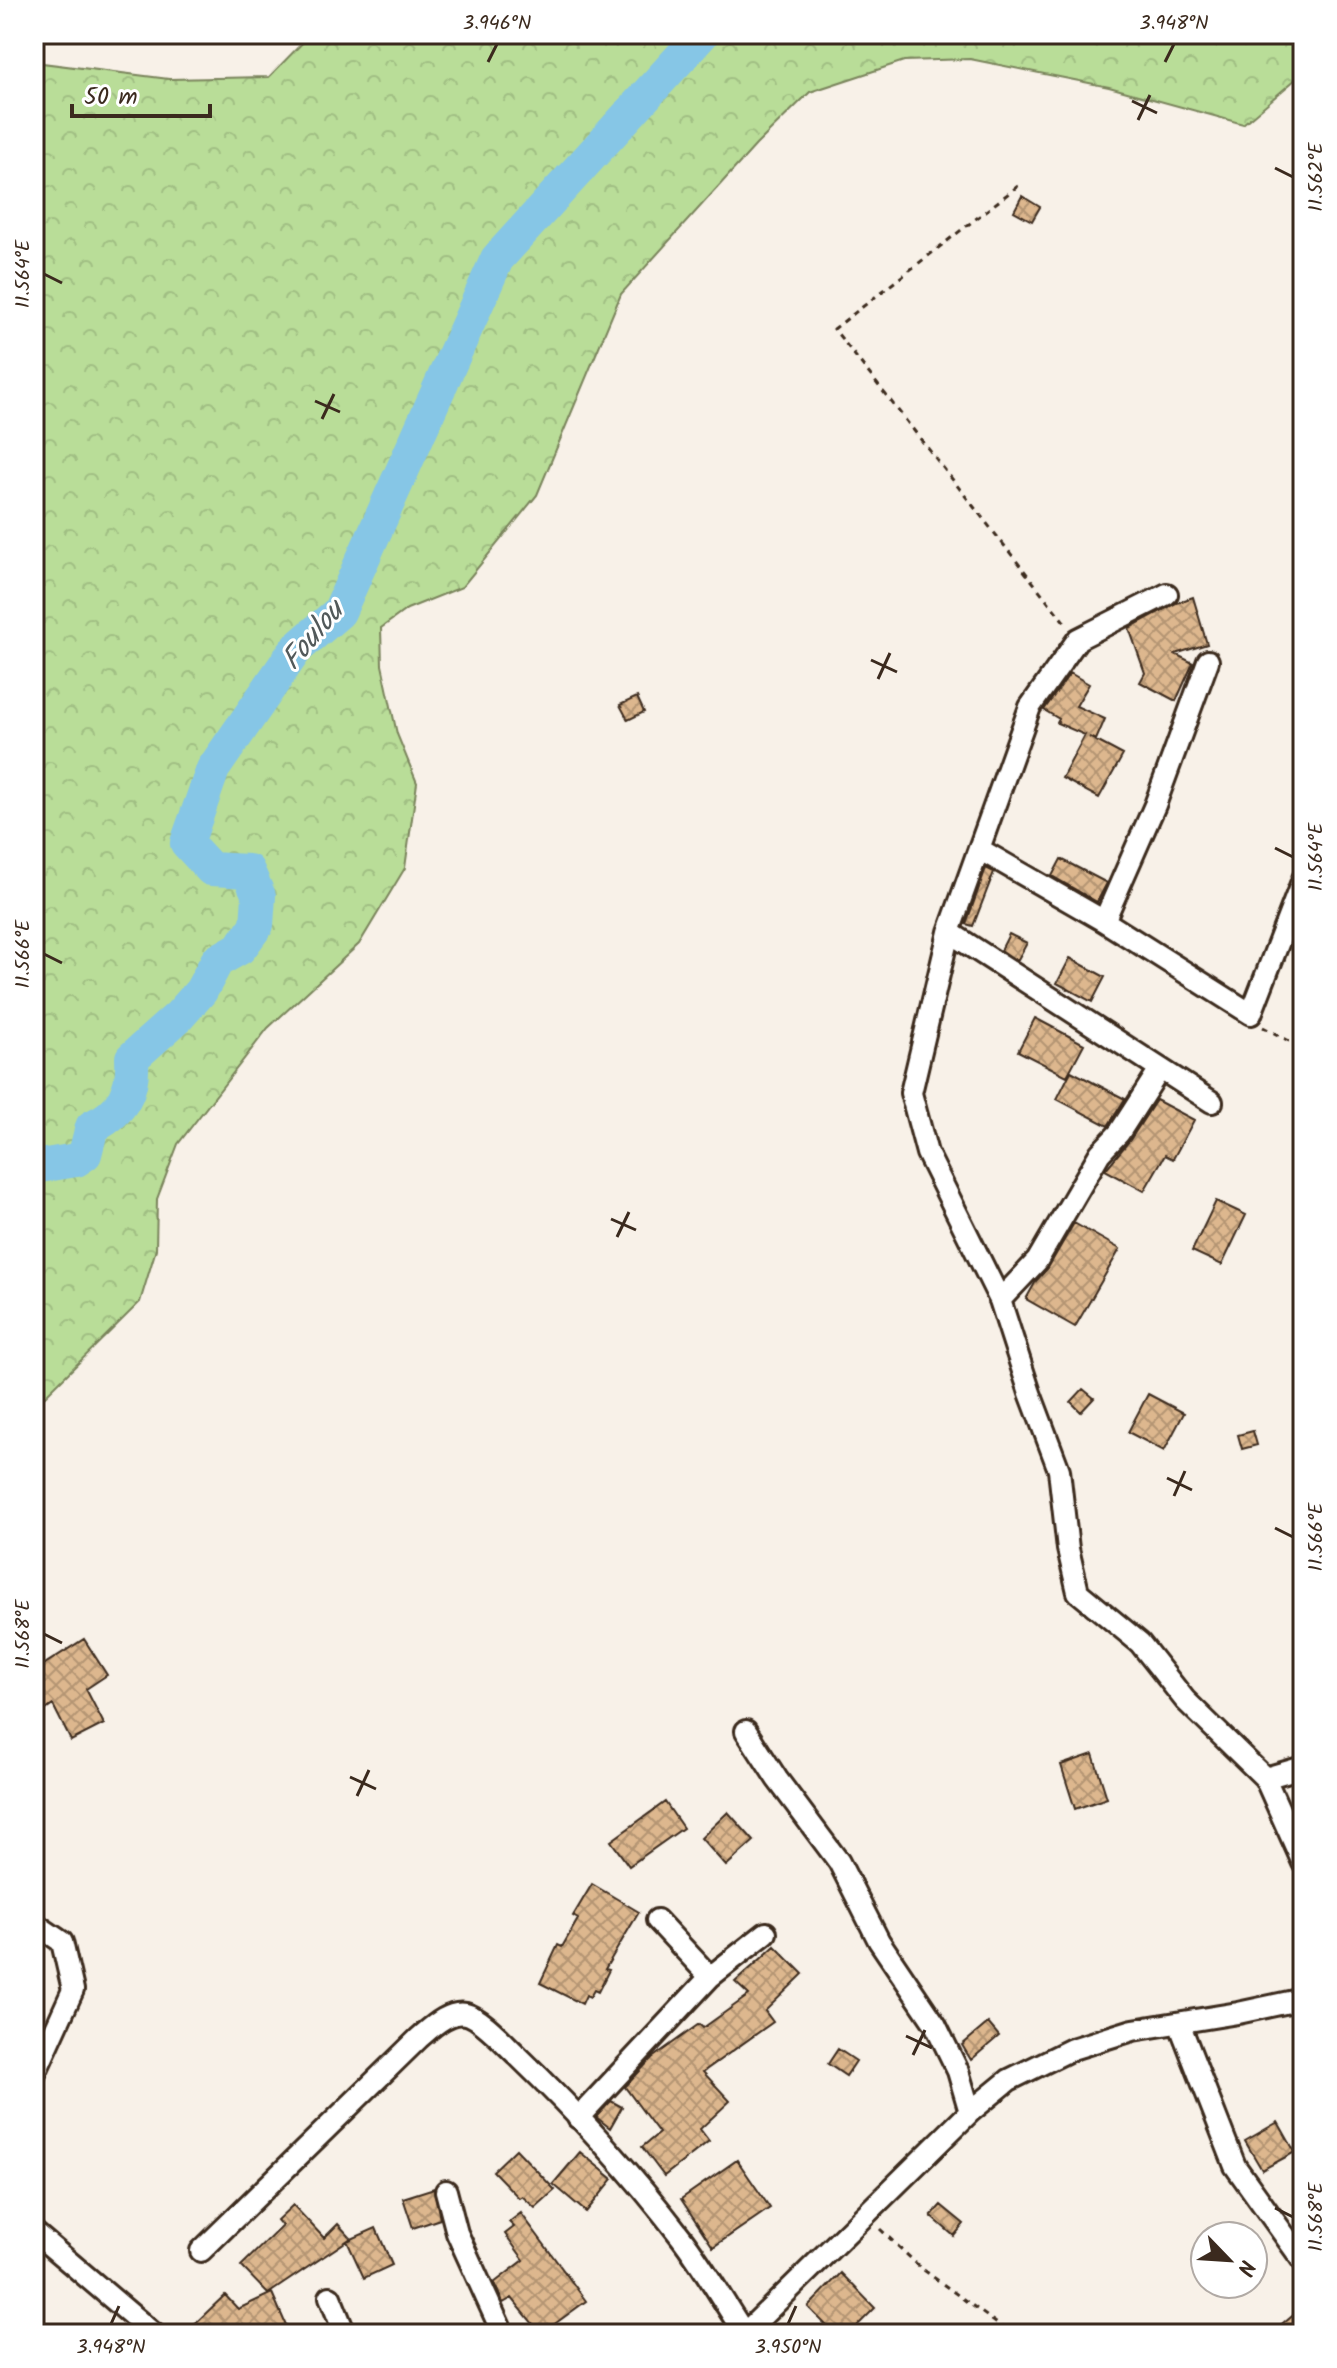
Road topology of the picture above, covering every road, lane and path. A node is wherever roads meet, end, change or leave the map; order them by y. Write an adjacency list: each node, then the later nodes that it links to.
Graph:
1 (1018, 186): 3 (path)
2 (1167, 594): 3 (street)
3 (1078, 639): 5 (street)
4 (1208, 661): 7 (street)
5 (979, 849): 7 (street); 8 (street)
6 (1303, 879): 9 (street)
7 (1104, 921): 9 (street)
8 (949, 932): 11 (street); 13 (street)
9 (1251, 1014): 10 (path)
10 (1303, 1045)
11 (1160, 1069): 12 (street); 13 (street)
12 (1212, 1102)
13 (1000, 1300): 16 (street)
14 (746, 1731): 25 (street)
15 (1303, 1767): 16 (street)
16 (1265, 1778): 17 (street)
17 (1303, 1863)
18 (657, 1920): 21 (street)
19 (34, 1923): 24 (street)
20 (766, 1933): 21 (street)
21 (710, 1977): 26 (street)
22 (1303, 1999): 23 (street)
23 (1179, 2023): 25 (street); 31 (street)
24 (34, 2076)
25 (970, 2112): 28 (street)
26 (578, 2118): 30 (street); 36 (street)
27 (446, 2191): 35 (street)
28 (865, 2215): 36 (street); 37 (path)
29 (34, 2232): 33 (street)
30 (201, 2251)
31 (1303, 2261)
32 (330, 2297): 34 (street)
33 (154, 2334)
34 (345, 2334)
35 (503, 2334)
36 (744, 2334)
37 (1011, 2334)

